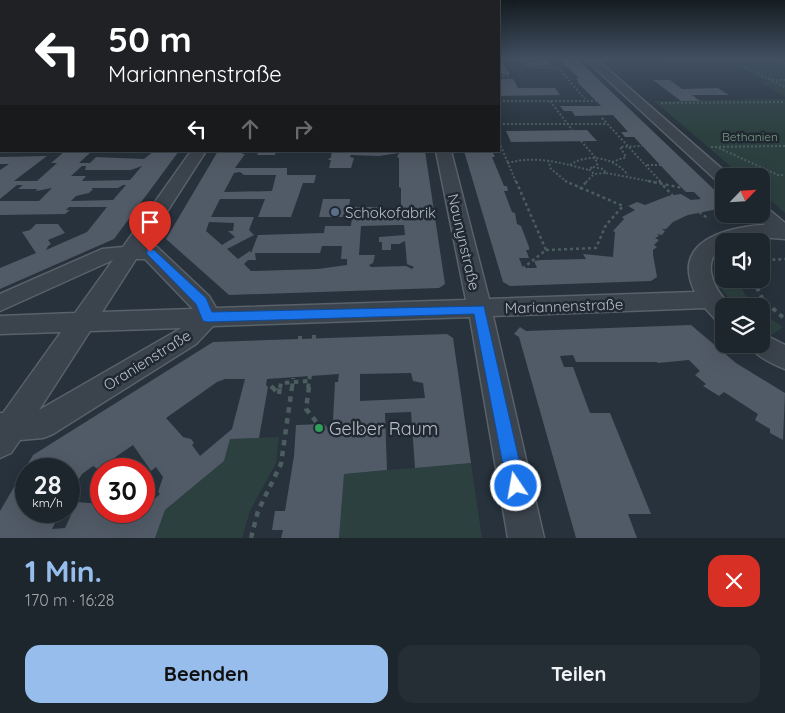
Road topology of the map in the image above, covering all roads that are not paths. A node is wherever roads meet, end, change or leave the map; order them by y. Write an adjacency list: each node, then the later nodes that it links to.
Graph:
1 (618, 84): 4 (street)
2 (198, 152): 6 (street)
3 (444, 152): 10 (street, Naunynstraße)
4 (715, 171)
5 (778, 227): 8 (street)
6 (129, 253): 7 (street); 11 (street); 12 (street)
7 (0, 303)
8 (715, 303)
9 (715, 307): 10 (street, Mariannenstraße)
10 (480, 309): 11 (street, Mariannenstraße); 17 (street, Naunynstraße)
11 (208, 317): 12 (street, Mariannenstraße); 16 (street, Oranienstraße)
12 (83, 322): 13 (street, Mariannenstraße); 16 (street)
13 (0, 325)
14 (770, 349): 15 (street)
15 (785, 358)
16 (4, 432)
17 (526, 538)

